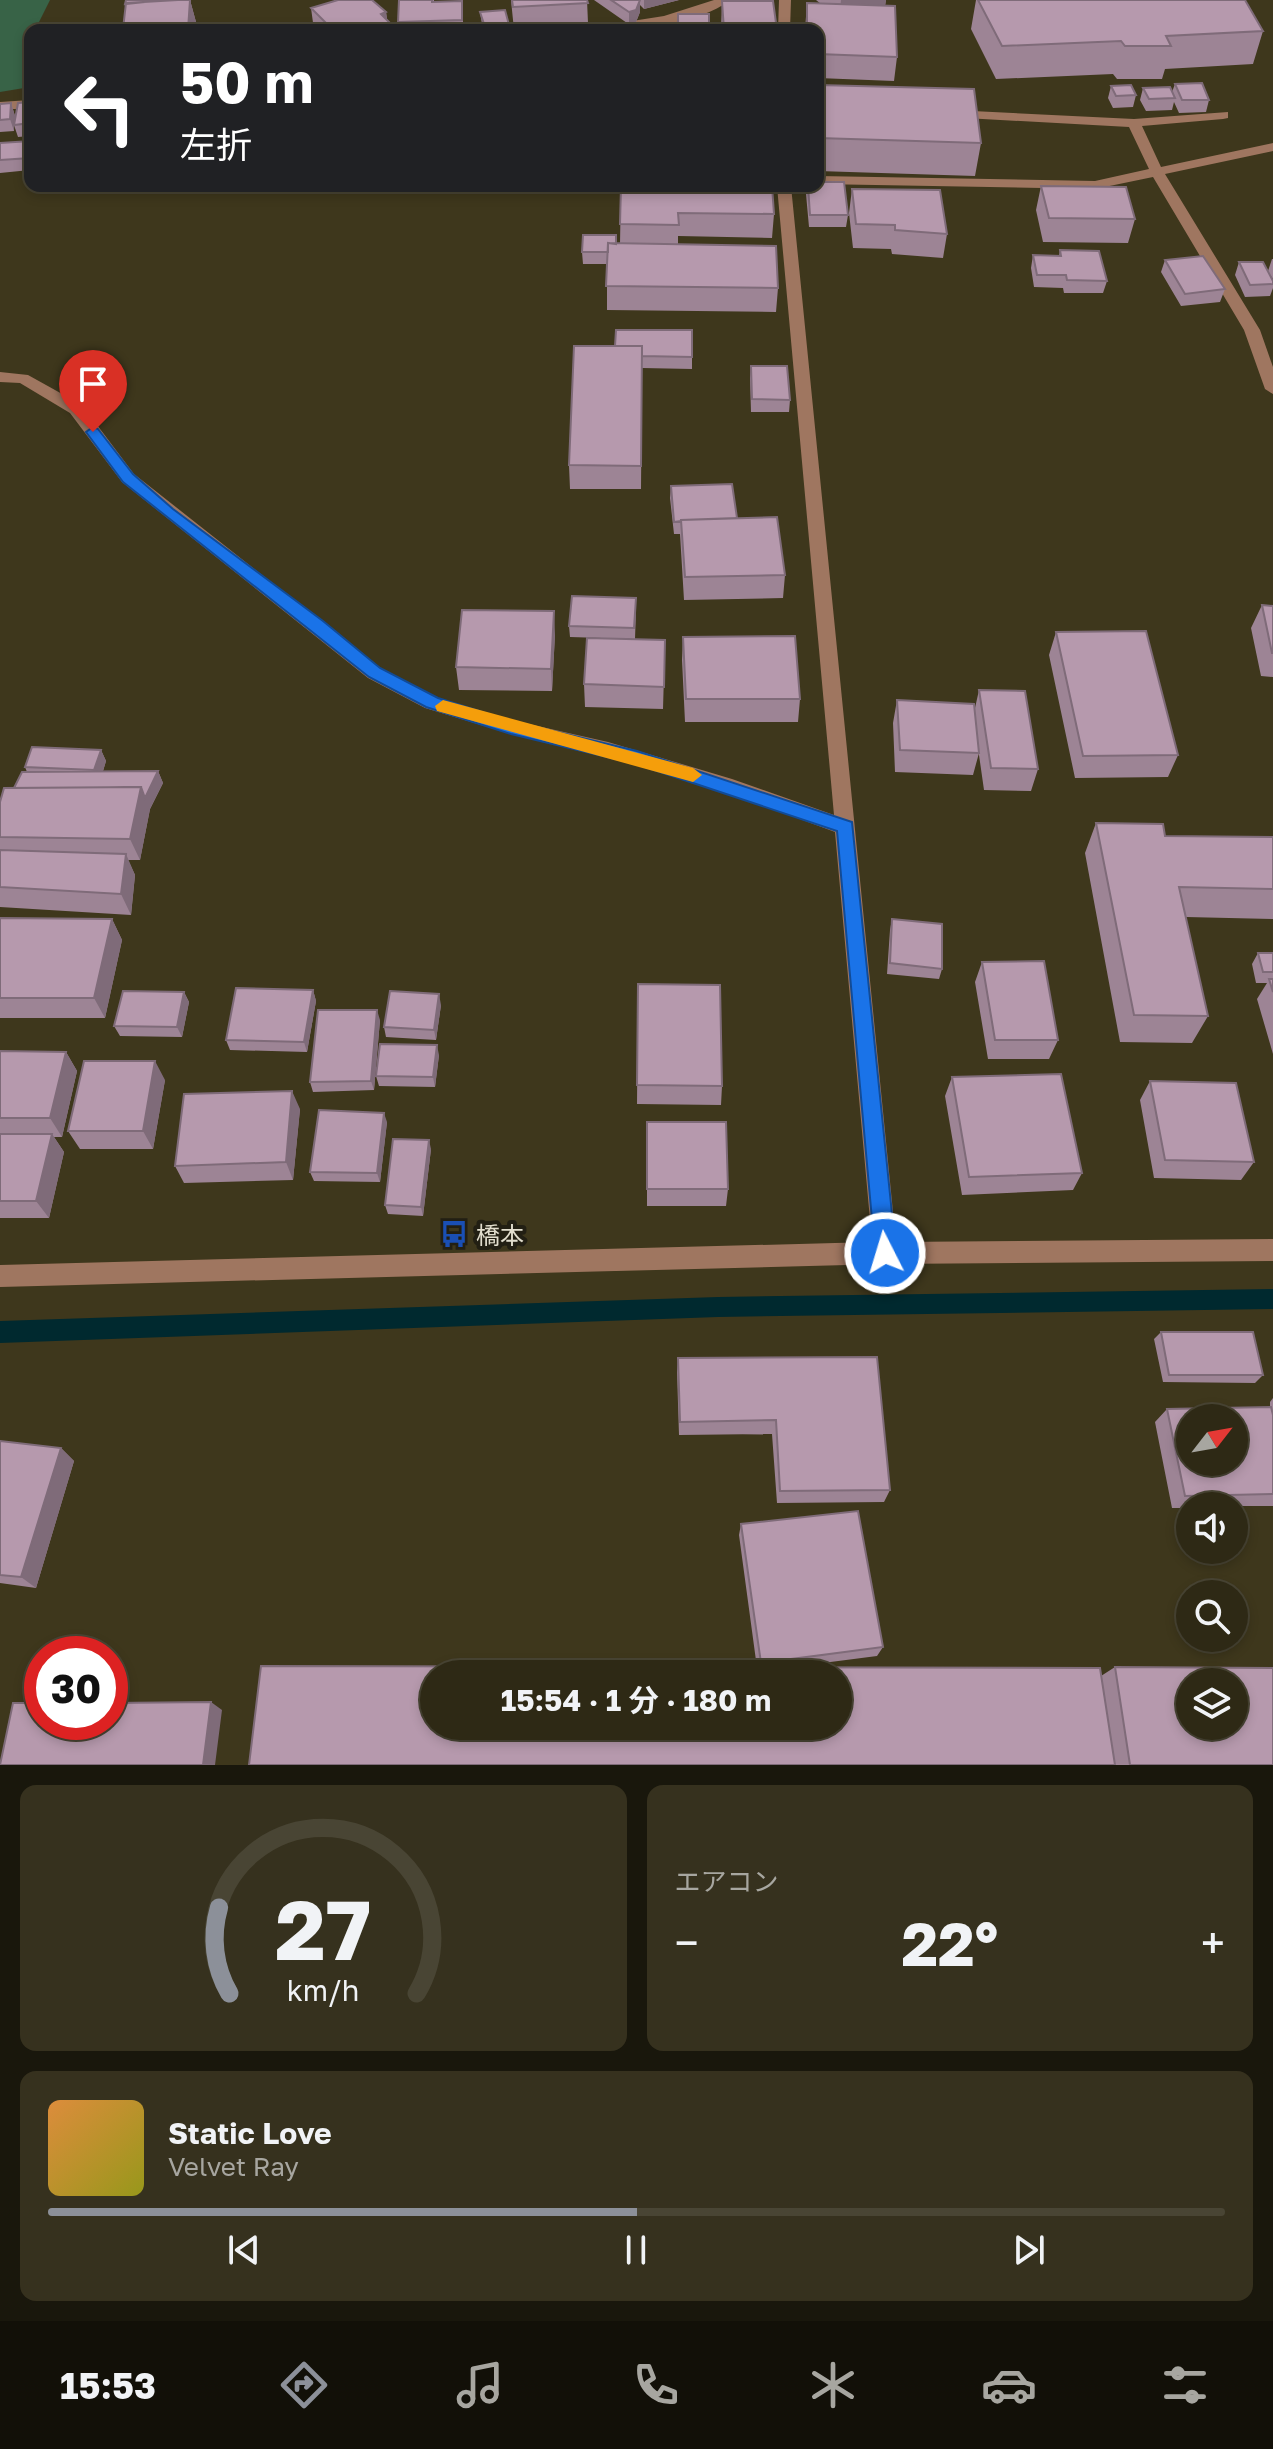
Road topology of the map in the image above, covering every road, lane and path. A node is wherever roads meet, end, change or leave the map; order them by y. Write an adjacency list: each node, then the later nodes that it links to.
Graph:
1 (724, 0): 3 (street)
2 (785, 0): 4 (street)
3 (645, 24)
4 (784, 24)
5 (24, 104): 6 (street)
6 (0, 106)
7 (931, 113): 9 (street)
8 (1223, 115): 9 (street)
9 (1134, 123): 11 (street)
10 (1273, 147): 11 (street)
11 (1157, 172): 12 (street); 15 (street)
12 (824, 180)
13 (785, 192): 16 (street)
14 (0, 377): 16 (street)
15 (1273, 389)
16 (845, 827): 18 (street)
17 (1273, 1250): 18 (street)
18 (885, 1253): 19 (street)
19 (0, 1276)

